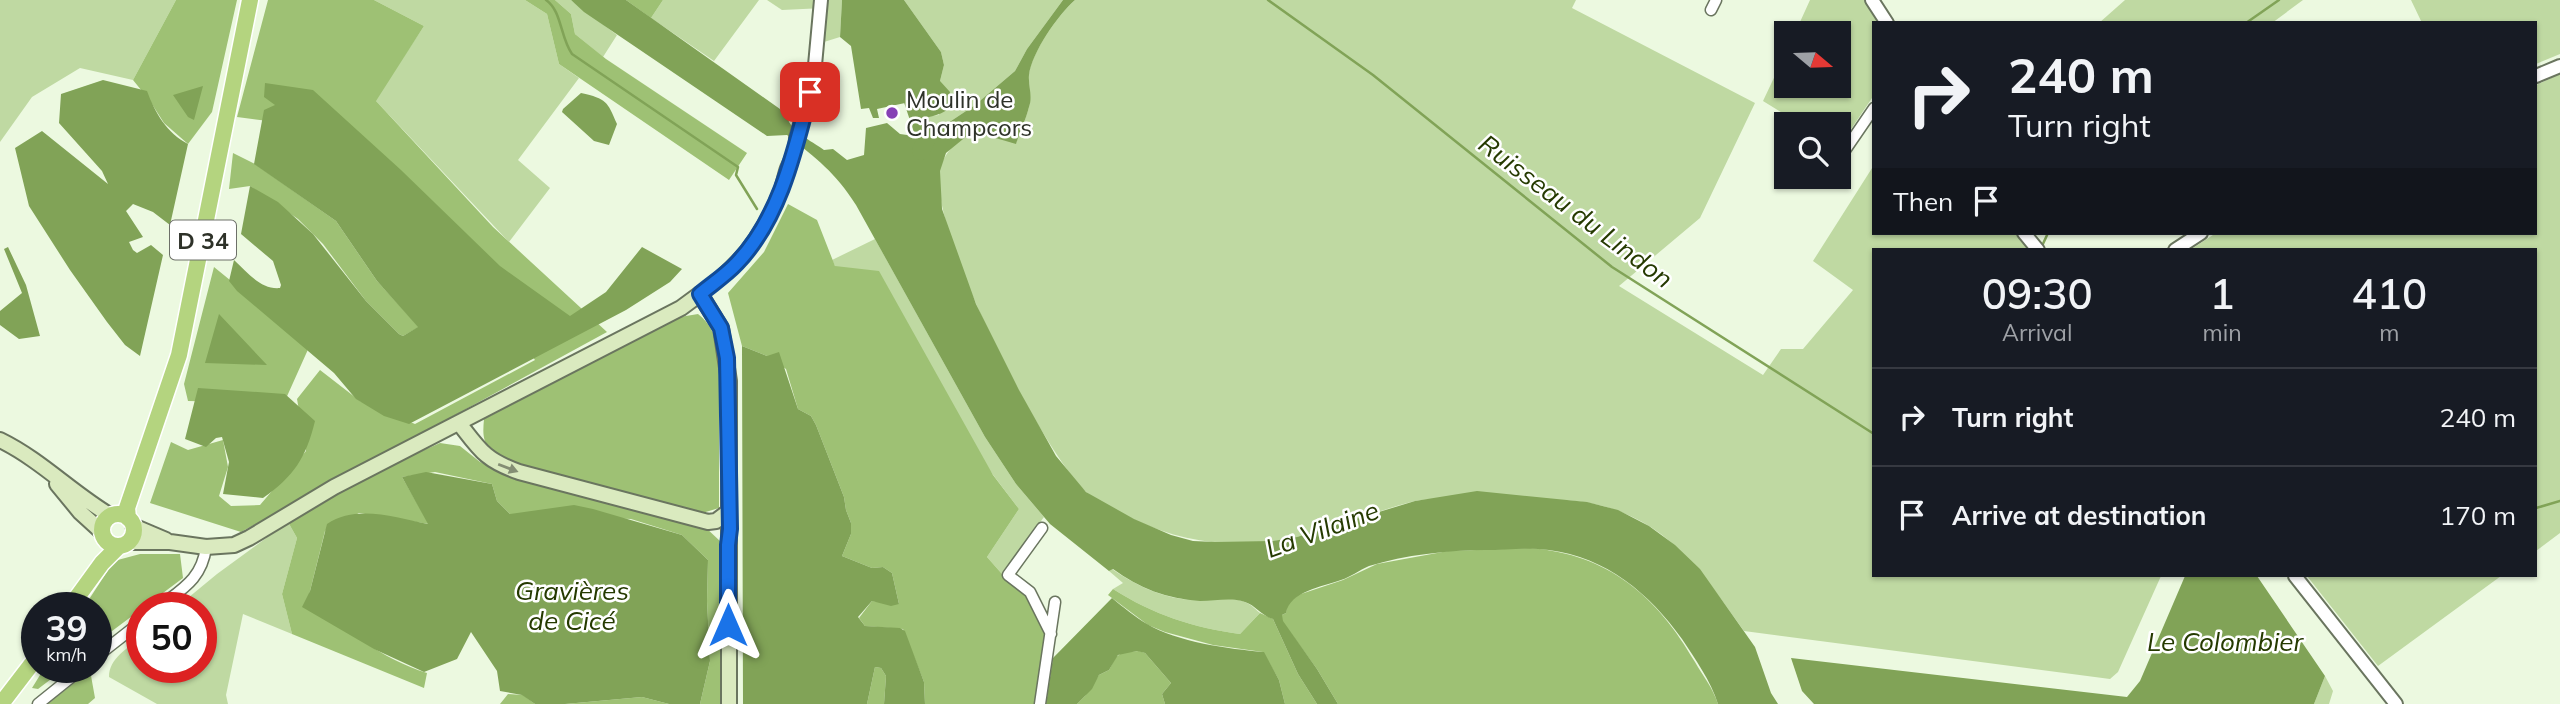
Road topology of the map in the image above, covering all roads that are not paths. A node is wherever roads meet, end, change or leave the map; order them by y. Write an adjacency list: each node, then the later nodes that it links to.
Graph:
1 (250, 0): 17 (main road, D 34)
2 (821, 0): 11 (street)
3 (1872, 0): 4 (street)
4 (1886, 21)
5 (2560, 65): 6 (street)
6 (2537, 76)
7 (1872, 111): 8 (street)
8 (1851, 142)
9 (2198, 235): 10 (street)
10 (2178, 248)
11 (700, 294): 12 (main road); 14 (main road)
12 (459, 423): 15 (main road, one-way to 15); 19 (main road)
13 (0, 440): 17 (main road)
14 (729, 512): 15 (main road); 18 (main road)
15 (708, 522): 18 (main road)
16 (1042, 528): 25 (street)
17 (118, 529): 19 (main road); 21 (main road, D 34)
18 (728, 545): 31 (main road)
19 (206, 547): 22 (street)
20 (2296, 577): 33 (street)
21 (79, 592)
22 (178, 592)
23 (1055, 601): 25 (street)
24 (126, 634): 26 (street)
25 (1051, 634): 32 (street)
26 (112, 644)
27 (21, 678): 29 (main road)
28 (64, 683): 30 (street)
29 (1, 704)
30 (38, 704)
31 (729, 704)
32 (1040, 704)
33 (2396, 704)

